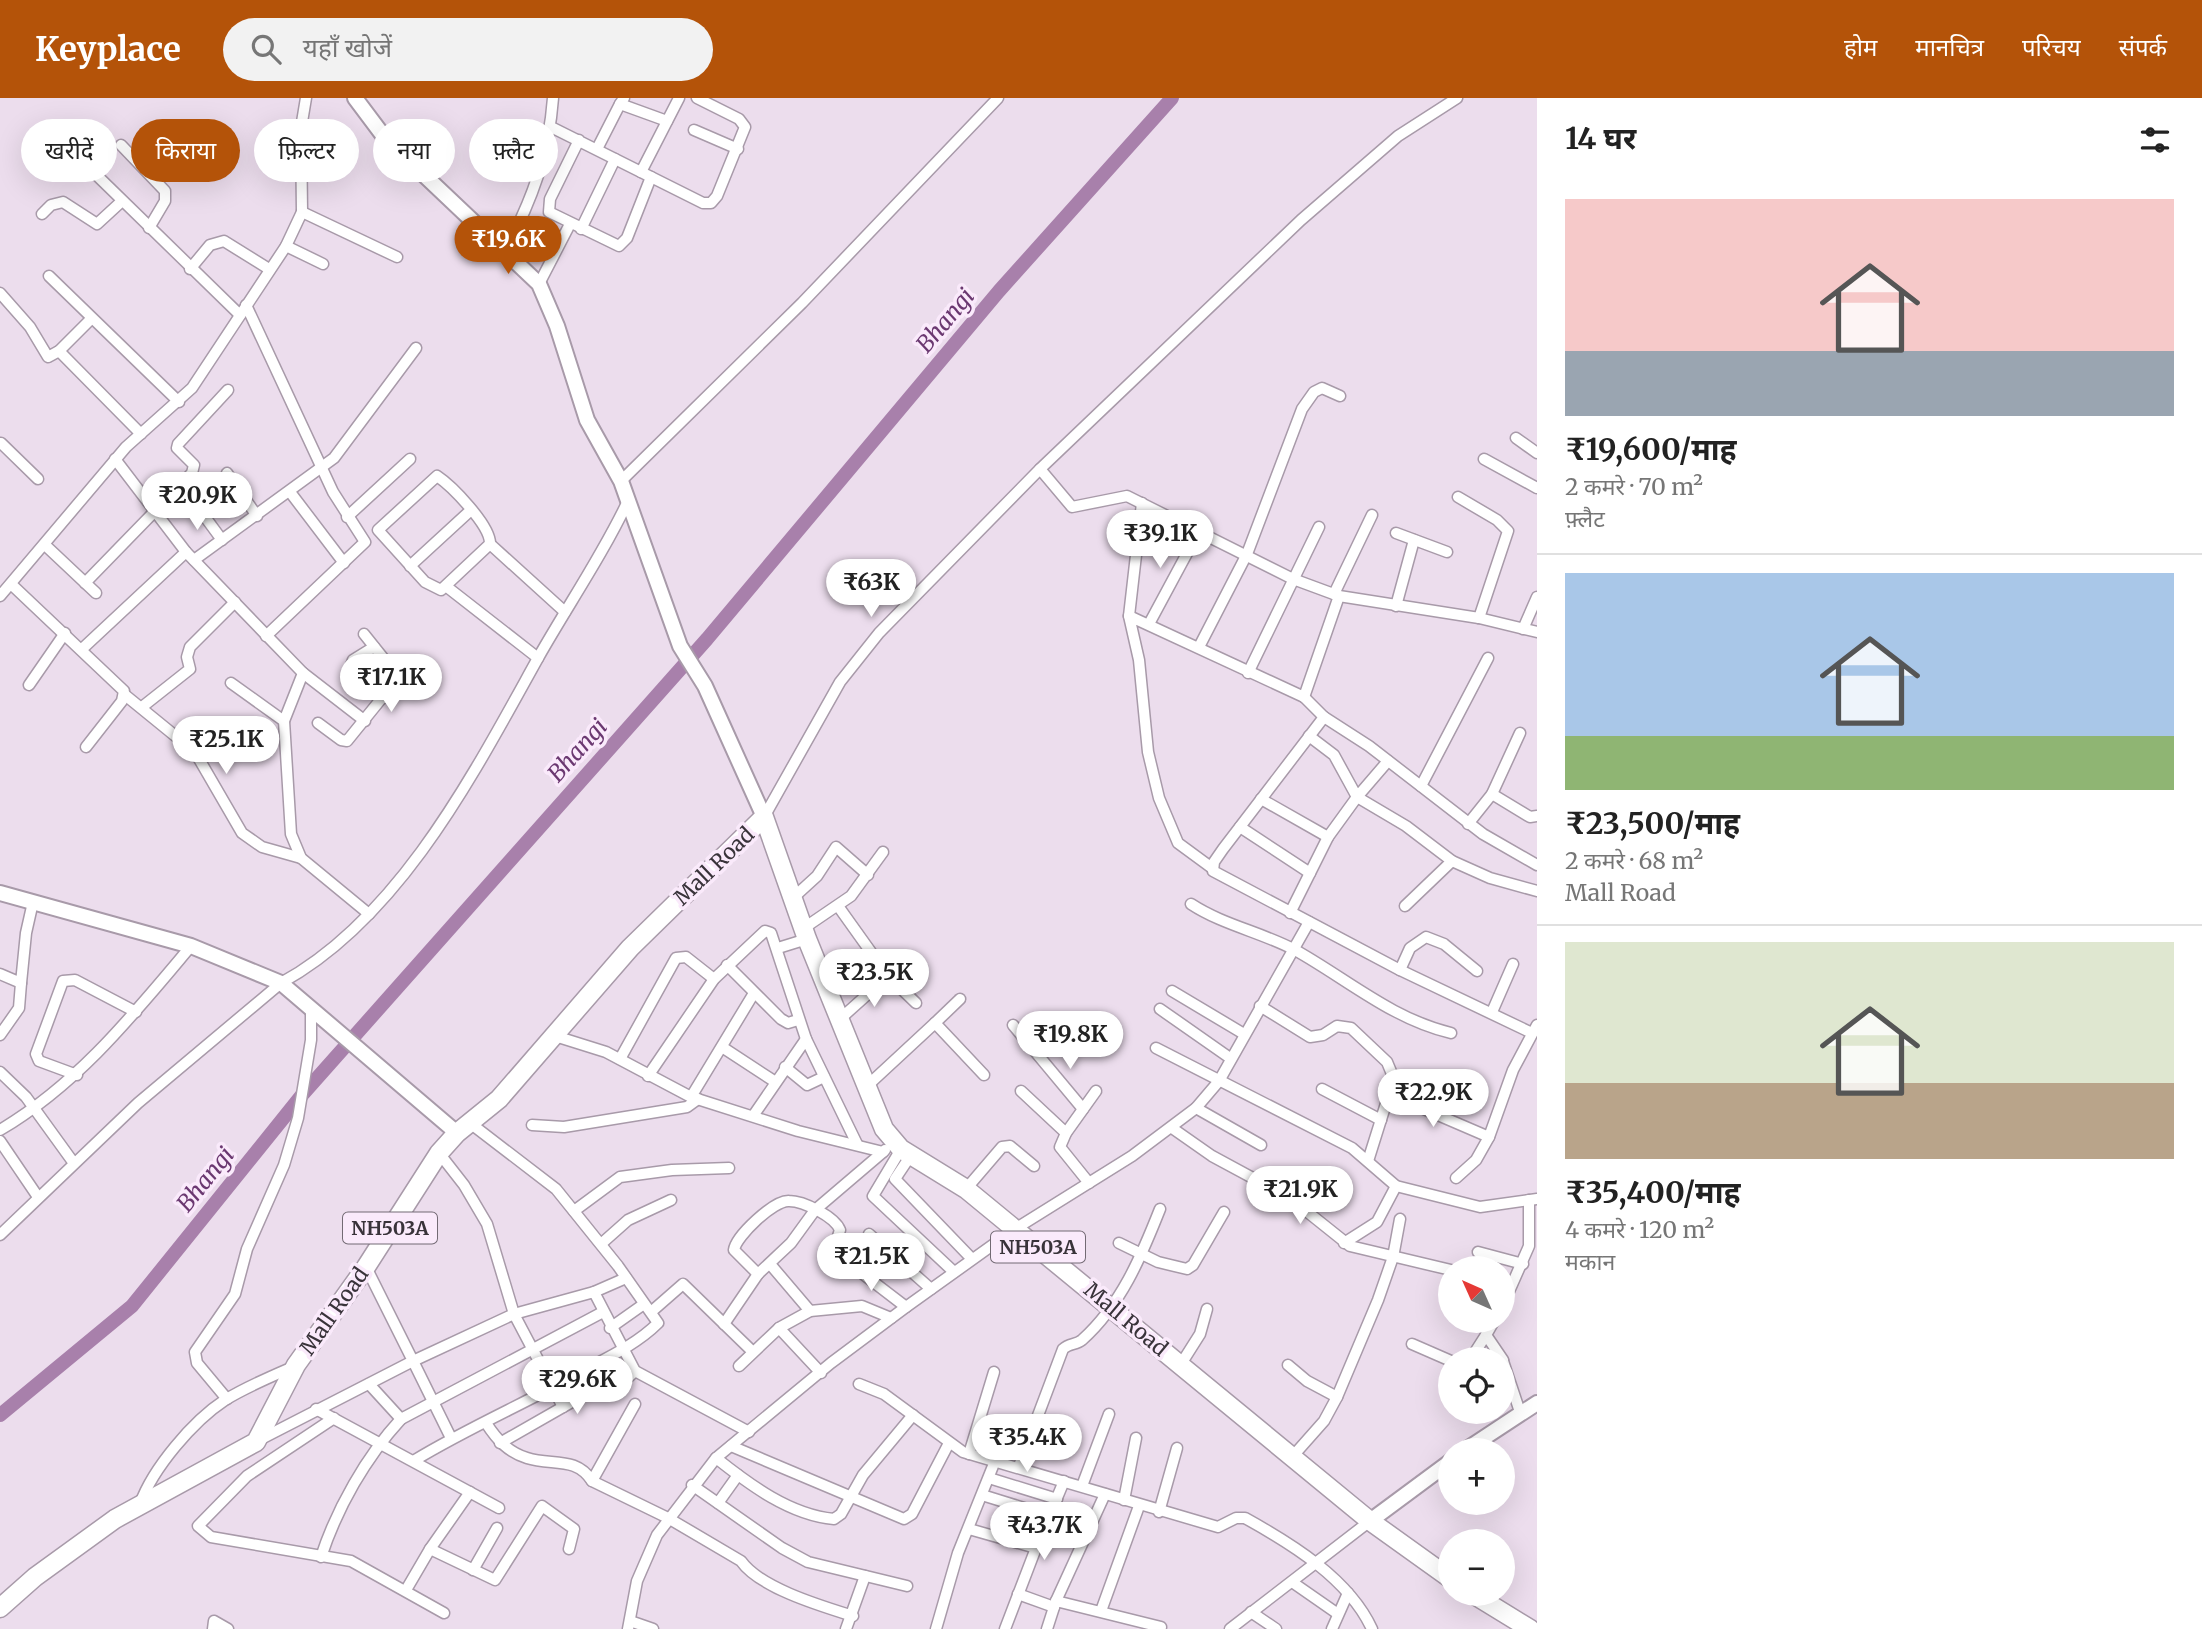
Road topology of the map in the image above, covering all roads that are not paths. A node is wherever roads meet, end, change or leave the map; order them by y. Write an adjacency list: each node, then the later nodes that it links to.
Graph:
1 (306, 98): 22 (street)
2 (355, 98): 28 (street)
3 (553, 98): 9 (street)
4 (679, 98): 10 (street)
5 (697, 98): 16 (street)
6 (998, 98): 54 (street)
7 (1457, 98): 51 (street)
8 (622, 101): 10 (street); 15 (street)
9 (552, 119)
10 (667, 121): 18 (street)
11 (558, 130): 13 (street)
12 (694, 130): 16 (street)
13 (579, 140): 15 (street); 24 (street)
14 (121, 145): 25 (street)
15 (597, 149): 17 (street)
16 (738, 149): 18 (street)
17 (615, 159): 18 (street); 26 (street)
18 (646, 174): 26 (street)
19 (103, 182): 21 (street)
20 (536, 182): 28 (street)
21 (122, 201): 23 (street); 25 (street)
22 (302, 212): 27 (street); 29 (street)
23 (42, 214)
24 (570, 225): 26 (street); 34 (street)
25 (149, 228): 31 (street)
26 (581, 229)
27 (286, 246): 30 (street); 32 (street)
28 (506, 249): 34 (street)
29 (397, 257)
30 (323, 264)
31 (190, 269): 32 (street); 36 (street)
32 (269, 269): 36 (street)
33 (49, 276): 37 (street)
34 (539, 285): 54 (street)
35 (0, 293): 39 (street)
36 (243, 310): 42 (street); 50 (street)
37 (91, 319): 39 (street); 42 (street)
38 (416, 348): 50 (street)
39 (59, 351): 43 (street)
40 (228, 390): 62 (street)
41 (1340, 396): 76 (street)
42 (179, 402): 43 (street)
43 (141, 434): 47 (street)
44 (1516, 438): 46 (street)
45 (0, 443): 53 (street)
46 (1537, 453)
47 (115, 459): 62 (street); 74 (street)
48 (410, 459): 65 (street)
49 (1484, 459): 55 (street)
50 (322, 468): 56 (street); 65 (street)
51 (1041, 469): 59 (street); 125 (street)
52 (227, 473): 64 (street)
53 (38, 479)
54 (621, 481): 58 (street)
55 (1537, 488)
56 (290, 492): 64 (street); 78 (street)
57 (1458, 497): 92 (street)
58 (628, 501): 90 (street); 125 (street)
59 (1142, 503): 68 (street); 91 (street)
60 (197, 506): 70 (street)
61 (471, 510): 67 (street); 73 (street); 79 (street)
62 (155, 513): 77 (street); 81 (street)
63 (1372, 515): 86 (street)
64 (257, 516): 70 (street)
65 (348, 517): 72 (street)
66 (1319, 527): 80 (street)
67 (378, 530): 72 (street); 79 (street)
68 (1199, 531): 76 (street); 93 (street)
69 (1396, 533): 71 (street)
70 (222, 540): 77 (street)
71 (1414, 540): 75 (street); 89 (street)
72 (365, 542): 78 (street)
73 (490, 544): 83 (street); 90 (street)
74 (45, 545): 81 (street); 82 (street)
75 (1447, 552)
76 (1247, 554): 80 (street); 100 (street)
77 (190, 556): 88 (street); 101 (street)
78 (344, 563): 98 (street)
79 (410, 566): 83 (street)
80 (1293, 579): 86 (street); 105 (street)
81 (85, 583): 84 (street)
82 (11, 584): 85 (street); 96 (street)
83 (447, 587): 102 (street)
84 (96, 593)
85 (0, 595)
86 (1336, 595): 89 (street); 109 (street)
87 (1537, 597): 94 (street)
88 (235, 602): 98 (street); 111 (street)
89 (1396, 606): 92 (street)
90 (565, 612): 102 (street)
91 (1129, 616): 93 (street); 133 (street)
92 (1479, 618): 94 (street)
93 (1149, 624): 100 (street)
94 (1523, 629): 95 (street)
95 (1537, 632)
96 (65, 633): 101 (street); 107 (street)
97 (364, 634): 99 (street)
98 (266, 636): 104 (street)
99 (374, 647): 110 (street); 110 (street)
100 (1199, 647): 105 (street)
101 (82, 649): 108 (street)
102 (538, 658): 144 (street)
103 (1488, 658): 120 (street)
104 (303, 673): 113 (street); 114 (street)
105 (1248, 673): 109 (street)
106 (231, 682): 113 (street)
107 (29, 685)
108 (125, 695): 111 (street); 118 (street)
109 (1304, 697): 112 (street)
110 (384, 698): 114 (street)
111 (142, 707): 130 (street)
112 (1324, 716): 117 (street); 119 (street)
113 (284, 721): 130 (street)
114 (365, 721): 115 (street)
115 (318, 723)
116 (1520, 733): 121 (street)
117 (1309, 736): 122 (street); 123 (street)
118 (86, 747)
119 (1388, 761): 120 (street); 122 (street)
120 (1422, 786): 126 (street)
121 (1492, 794): 124 (street); 126 (street)
122 (1357, 797): 128 (street); 131 (street)
123 (1261, 799): 127 (street); 128 (street)
124 (1537, 816)
125 (764, 817): 138 (highway, Mall Road / NH503A); 176 (highway, Mall Road / NH503A)
126 (1468, 824): 132 (street)
127 (1240, 827): 133 (street); 134 (street)
128 (1328, 837): 134 (street)
129 (883, 852): 135 (street)
130 (301, 858): 144 (street)
131 (1452, 861): 136 (street); 142 (street)
132 (1537, 865)
133 (1212, 868): 143 (street)
134 (1310, 873): 143 (street)
135 (868, 875): 138 (street); 141 (street)
136 (1537, 891)
137 (0, 893): 139 (street)
138 (794, 897): 146 (highway, Mall Road / NH503A)
139 (33, 902): 147 (street); 158 (street)
140 (1191, 904): 149 (street)
141 (838, 906): 146 (street); 155 (street)
142 (1405, 906)
143 (1290, 913): 145 (street)
144 (369, 914): 157 (street)
145 (1309, 922): 149 (street); 152 (street)
146 (806, 934): 148 (street); 168 (highway, Mall Road / NH503A)
147 (191, 946): 157 (street); 166 (street)
148 (778, 948): 151 (street); 169 (street)
149 (1293, 949): 163 (street); 174 (street)
150 (1513, 964): 167 (street)
151 (727, 965): 156 (street); 160 (street)
152 (1400, 970): 153 (street); 167 (street)
153 (1478, 971)
154 (0, 974): 158 (street)
155 (888, 976): 162 (street); 168 (street)
156 (714, 979): 181 (street); 186 (street)
157 (281, 983): 164 (street); 213 (street)
158 (21, 984): 173 (street)
159 (1172, 991): 175 (street)
160 (754, 993): 169 (street); 178 (street)
161 (960, 999): 170 (street)
162 (916, 1003)
163 (1260, 1006): 175 (street); 194 (street)
164 (311, 1009): 202 (street); 280 (street)
165 (1160, 1009): 180 (street)
166 (136, 1012): 184 (street); 184 (street)
167 (1492, 1012): 172 (street)
168 (840, 1019): 190 (highway, Mall Road / NH503A)
169 (799, 1020): 177 (street)
170 (935, 1023): 185 (street); 190 (street)
171 (1013, 1025): 198 (street)
172 (1535, 1029): 206 (street)
173 (2, 1030)
174 (1451, 1033)
175 (1244, 1034): 180 (street)
176 (555, 1036): 181 (street); 202 (highway, Mall Road / NH503A)
177 (806, 1039): 182 (street); 187 (street)
178 (722, 1047): 188 (street); 195 (street)
179 (1156, 1048): 189 (street)
180 (1230, 1058): 189 (street)
181 (620, 1059): 186 (street)
182 (785, 1066): 187 (street); 188 (street)
183 (0, 1072): 197 (street)
184 (76, 1075): 197 (street)
185 (984, 1075)
186 (648, 1076): 195 (street)
187 (824, 1077): 208 (street)
188 (774, 1081): 199 (street)
189 (1219, 1081): 196 (street); 212 (street)
190 (867, 1086): 210 (highway, Mall Road / NH503A)
191 (1322, 1089): 200 (street)
192 (1021, 1091): 205 (street)
193 (1096, 1091): 198 (street)
194 (1389, 1094): 200 (street); 206 (street)
195 (694, 1098): 199 (street); 201 (street)
196 (1196, 1108): 203 (street); 209 (street)
197 (36, 1109): 204 (street); 213 (street)
198 (1083, 1109): 205 (street)
199 (753, 1116): 208 (street)
200 (1381, 1120): 212 (street)
201 (532, 1125)
202 (464, 1128): 211 (highway, Mall Road / NH503A); 225 (street)
203 (1172, 1128): 217 (street); 231 (street)
204 (0, 1130)
205 (1066, 1133): 217 (street)
206 (1489, 1137): 216 (street)
207 (0, 1141): 220 (street)
208 (857, 1144): 210 (street)
209 (1261, 1145)
210 (897, 1150): 219 (highway, Mall Road / NH503A); 224 (street); 237 (street); 242 (street)
211 (439, 1153): 240 (highway, Mall Road / NH503A); 254 (street)
212 (1368, 1161): 218 (street)
213 (73, 1162): 220 (street)
214 (1034, 1166): 219 (street)
215 (729, 1168): 225 (street)
216 (1455, 1178)
217 (1088, 1183): 228 (street)
218 (1396, 1186): 221 (street); 231 (street)
219 (966, 1189): 228 (highway, Mall Road / NH503A)
220 (38, 1197): 230 (street)
221 (1533, 1199): 239 (street)
222 (671, 1200): 233 (street)
223 (1160, 1209): 235 (street)
224 (815, 1210): 238 (street); 243 (street); 248 (street)
225 (574, 1211): 233 (street)
226 (1224, 1212): 235 (street)
227 (1400, 1219): 236 (street)
228 (1015, 1229): 237 (street); 249 (highway, Mall Road / NH503A)
229 (870, 1234): 246 (street)
230 (0, 1235)
231 (1343, 1242): 236 (street)
232 (1119, 1243): 235 (street)
233 (601, 1244): 245 (street)
234 (1479, 1252): 239 (street)
235 (1142, 1256): 249 (street)
236 (1392, 1257): 241 (street); 278 (street)
237 (972, 1259): 242 (street)
238 (769, 1264): 243 (street); 252 (street)
239 (1523, 1265): 244 (street)
240 (366, 1267): 267 (street); 269 (highway, Mall Road / NH503A)
241 (1438, 1267)
242 (954, 1272): 246 (street)
243 (758, 1274): 256 (street)
244 (1516, 1277)
245 (626, 1278): 247 (street); 250 (street)
246 (931, 1289): 248 (street)
247 (594, 1292): 253 (street); 254 (street)
248 (906, 1307): 255 (street)
249 (1113, 1307): 268 (highway, Mall Road / NH503A); 307 (street)
250 (648, 1308): 256 (street); 257 (street); 264 (street)
251 (1207, 1309): 268 (street)
252 (810, 1311): 255 (street); 258 (street)
253 (603, 1312): 257 (street); 263 (street)
254 (514, 1314): 263 (street); 267 (street)
255 (891, 1318): 274 (street)
256 (724, 1324): 265 (street)
257 (610, 1328): 264 (street)
258 (779, 1328): 265 (street); 274 (street)
259 (1486, 1335): 261 (street); 262 (street)
260 (1412, 1344): 266 (street)
261 (1478, 1347)
262 (1494, 1347)
263 (530, 1349): 277 (street); 281 (street)
264 (622, 1349): 272 (street); 277 (street)
265 (753, 1352): 271 (street)
266 (1438, 1355)
267 (413, 1362): 275 (street); 281 (street)
268 (1181, 1364): 303 (highway, Mall Road / NH503A)
269 (296, 1365): 280 (street); 297 (highway, Mall Road / NH503A)
270 (1288, 1365): 278 (street)
271 (739, 1366)
272 (635, 1371): 284 (street); 292 (street)
273 (994, 1372): 302 (street)
274 (821, 1373): 292 (street)
275 (369, 1384): 285 (street); 290 (street)
276 (859, 1384): 287 (street)
277 (553, 1389): 284 (street); 291 (street)
278 (1337, 1397): 303 (street)
279 (1515, 1397): 286 (street)
280 (227, 1399): 322 (street)
281 (431, 1402): 290 (street); 293 (street)
282 (1537, 1402): 286 (street)
283 (635, 1404): 311 (street)
284 (563, 1407): 298 (street)
285 (316, 1409): 289 (street); 297 (street)
286 (1520, 1412): 295 (street)
287 (913, 1415): 299 (street); 318 (street)
288 (1109, 1415): 314 (street)
289 (334, 1418): 296 (street); 334 (street)
290 (401, 1419): 296 (street)
291 (485, 1423): 293 (street); 298 (street)
292 (749, 1432): 300 (street)
293 (451, 1438): 305 (street)
294 (1136, 1438): 320 (street)
295 (1483, 1438)
296 (380, 1441): 305 (street); 334 (street)
297 (256, 1442): 322 (highway)
298 (500, 1443): 311 (street)
299 (949, 1443): 302 (street); 318 (street)
300 (731, 1446): 304 (street); 318 (street)
301 (1177, 1448): 325 (street)
302 (969, 1454): 306 (street)
303 (1293, 1456): 328 (highway, Mall Road / NH503A)
304 (716, 1458): 309 (street); 313 (street)
305 (415, 1460): 315 (street)
306 (995, 1461): 307 (street); 310 (street)
307 (1019, 1466): 312 (street)
308 (1438, 1471): 328 (street)
309 (738, 1475): 318 (street); 321 (street)
310 (989, 1478): 317 (street); 319 (street)
311 (592, 1481): 327 (street)
312 (1064, 1481): 314 (street); 319 (street)
313 (692, 1485): 321 (street); 327 (street)
314 (1082, 1486): 316 (street)
315 (470, 1492): 324 (street); 332 (street)
316 (1105, 1494): 320 (street); 344 (street)
317 (982, 1495): 326 (street); 330 (street)
318 (850, 1498)
319 (1057, 1499): 326 (street)
320 (1124, 1500): 323 (street)
321 (718, 1503): 338 (street)
322 (141, 1504): 346 (highway)
323 (1139, 1506): 325 (street); 347 (street)
324 (499, 1508)
325 (1159, 1512): 335 (street)
326 (1050, 1516): 331 (street)
327 (668, 1518): 351 (street); 352 (street)
328 (1370, 1521): 335 (street); 337 (highway, Mall Road / NH503A)
329 (497, 1528): 336 (street)
330 (969, 1529): 331 (street); 358 (street)
331 (1036, 1548): 343 (street)
332 (430, 1549): 336 (street); 341 (street)
333 (569, 1549): 336 (street)
334 (321, 1557): 341 (street)
335 (1314, 1563): 339 (street); 342 (street)
336 (474, 1570)
337 (1438, 1571)
338 (865, 1576): 340 (street); 351 (street)
339 (1292, 1582): 348 (street); 350 (street)
340 (907, 1586)
341 (406, 1590): 349 (street)
342 (1348, 1593): 350 (street); 364 (street)
343 (1018, 1594): 344 (street); 359 (street)
344 (1055, 1604): 347 (street); 360 (street)
345 (1493, 1606): 365 (highway)
346 (0, 1608)
347 (1101, 1611): 353 (street)
348 (1251, 1612): 361 (street); 362 (street)
349 (443, 1613)
350 (1338, 1614): 363 (street)
351 (853, 1616): 357 (street)
352 (629, 1625): 356 (street)
353 (1161, 1627)
354 (213, 1629): 355 (street)
355 (228, 1629)
356 (653, 1629)
357 (846, 1629)
358 (936, 1629)
359 (1005, 1629)
360 (1047, 1629)
361 (1230, 1629)
362 (1276, 1629)
363 (1332, 1629)
364 (1372, 1629)
365 (1530, 1629)

